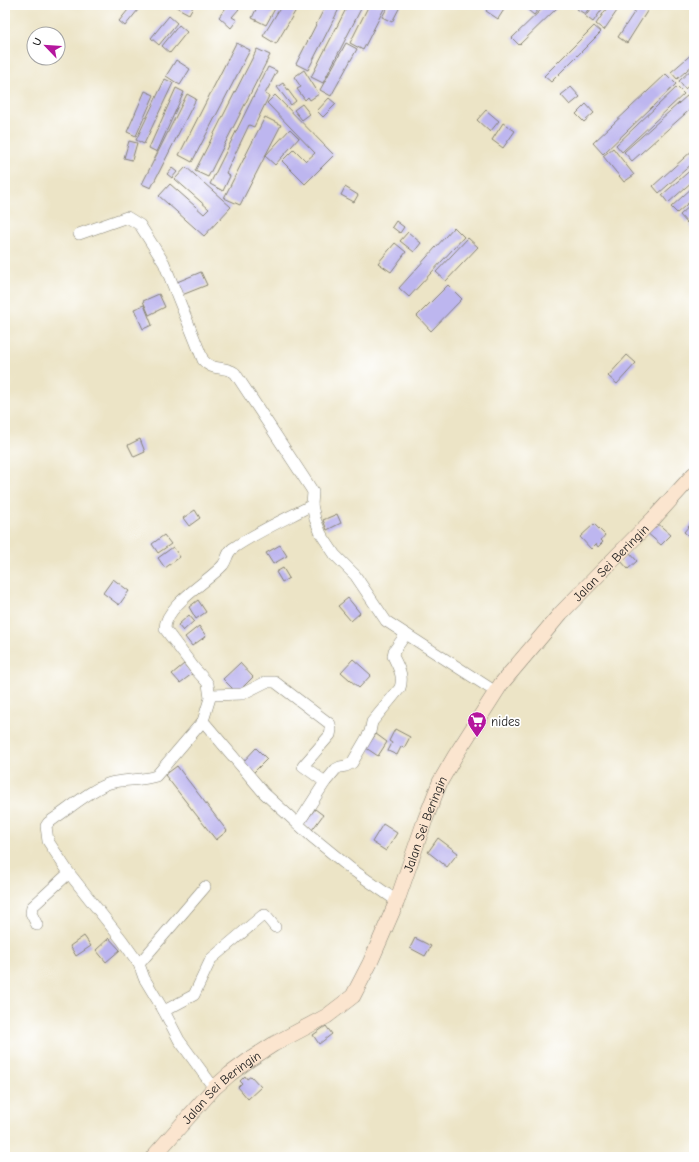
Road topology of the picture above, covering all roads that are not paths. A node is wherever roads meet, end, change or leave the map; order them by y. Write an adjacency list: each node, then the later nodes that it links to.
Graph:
1 (79, 234): 3 (street)
2 (694, 474): 5 (street, Jalan Sei Beringin)
3 (312, 505): 4 (street); 6 (street)
4 (406, 634): 5 (street); 8 (street)
5 (496, 692): 12 (street, Jalan Sei Beringin)
6 (211, 695): 7 (street); 8 (street)
7 (203, 721): 9 (street); 10 (street)
8 (325, 782): 9 (street)
9 (298, 824): 12 (street)
10 (69, 873): 13 (street); 15 (street)
11 (205, 887): 15 (street)
12 (397, 901): 17 (street, Jalan Sei Beringin)
13 (37, 925)
14 (275, 927): 16 (street)
15 (139, 964): 16 (street)
16 (164, 1011): 17 (street)
17 (214, 1088): 18 (street, Jalan Sei Beringin)
18 (153, 1157)

